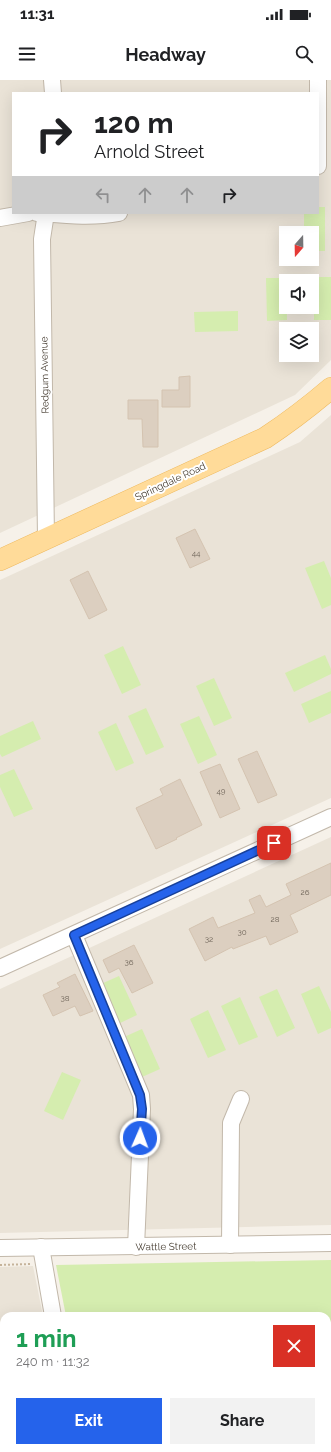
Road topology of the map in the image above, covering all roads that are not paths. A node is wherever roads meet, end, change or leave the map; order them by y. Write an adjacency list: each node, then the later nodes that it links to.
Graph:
1 (52, 80): 3 (street)
2 (318, 80): 4 (street)
3 (53, 92)
4 (318, 92)
5 (22, 214): 9 (street)
6 (43, 214): 11 (street, Redgum Avenue)
7 (52, 214): 8 (street)
8 (114, 214)
9 (0, 218)
10 (331, 388): 11 (main road, Springdale Road)
11 (46, 538): 12 (main road, Springdale Road)
12 (0, 560)
13 (331, 817): 14 (street)
14 (74, 935): 15 (street); 20 (street)
15 (0, 968)
16 (241, 1100): 18 (street)
17 (331, 1243): 18 (street, Wattle Street)
18 (230, 1245): 20 (street, Wattle Street)
19 (41, 1247): 20 (street, Wattle Street); 21 (street, Wattle Street); 22 (street)
20 (136, 1247)
21 (0, 1248)
22 (52, 1312)

